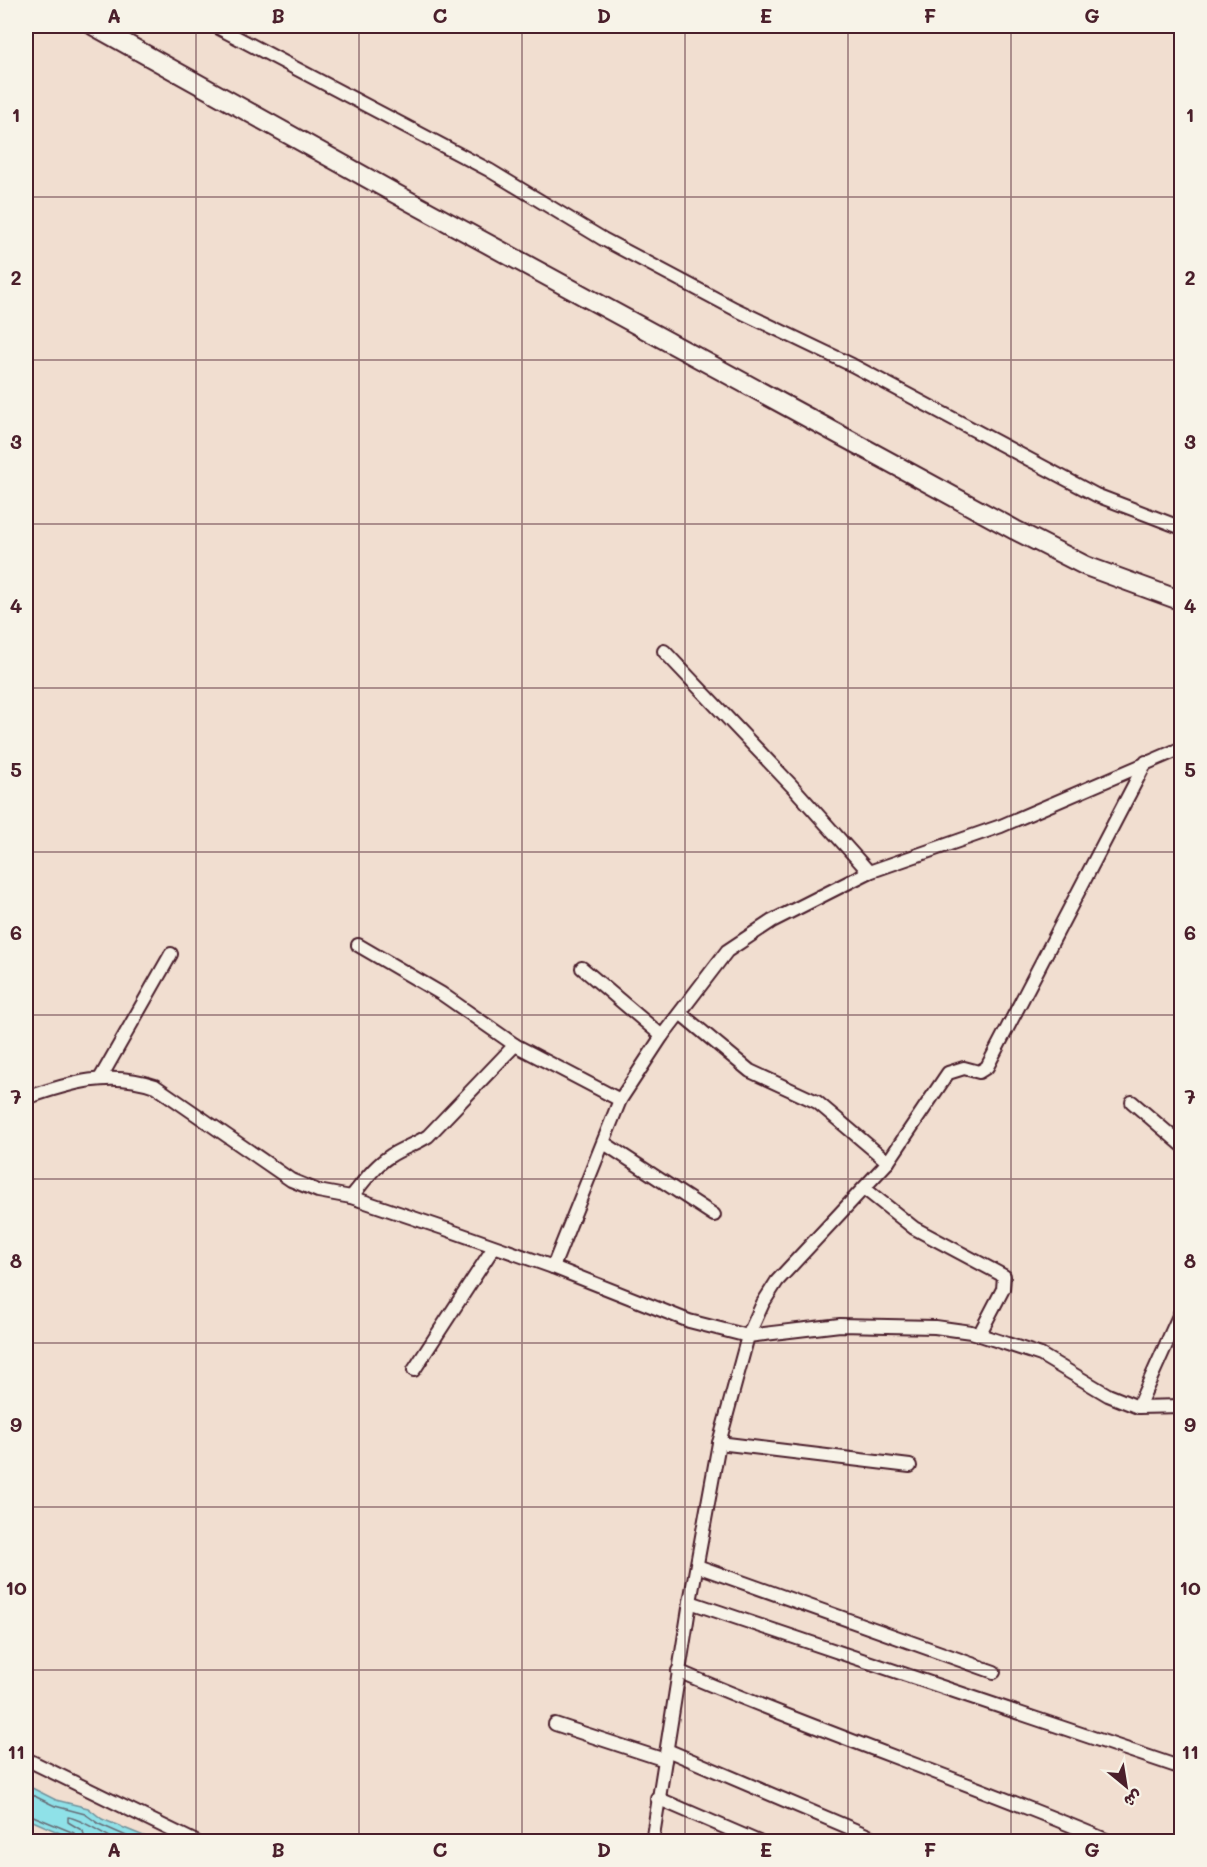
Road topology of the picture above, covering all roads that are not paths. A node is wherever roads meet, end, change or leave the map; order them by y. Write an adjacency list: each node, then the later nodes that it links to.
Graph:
1 (94, 26): 4 (street)
2 (215, 26): 3 (street)
3 (1182, 528)
4 (1182, 601)
5 (664, 651): 8 (street)
6 (1182, 748): 7 (street)
7 (1146, 762): 8 (street); 21 (street)
8 (869, 872): 12 (street)
9 (358, 945): 14 (street)
10 (171, 954): 15 (street)
11 (582, 968): 13 (street)
12 (681, 1013): 13 (street); 21 (street)
13 (662, 1036): 17 (street)
14 (515, 1046): 17 (street); 23 (street)
15 (100, 1077): 16 (street); 23 (street)
16 (26, 1098)
17 (621, 1100): 19 (street)
18 (1132, 1102): 20 (street)
19 (604, 1143): 24 (street); 26 (street)
20 (1182, 1145)
21 (888, 1162): 22 (street)
22 (865, 1189): 28 (street); 29 (street)
23 (351, 1197): 25 (street)
24 (714, 1215)
25 (494, 1247): 26 (street); 30 (street)
26 (553, 1267): 29 (street)
27 (1182, 1309): 32 (street)
28 (979, 1335): 29 (street); 32 (street)
29 (748, 1336): 33 (street)
30 (414, 1370)
31 (1182, 1406): 32 (street)
32 (1138, 1407)
33 (719, 1443): 34 (street); 35 (street)
34 (910, 1466)
35 (697, 1566): 36 (street); 38 (street)
36 (690, 1602): 37 (street); 42 (street)
37 (678, 1671): 40 (street); 48 (street)
38 (994, 1672)
39 (555, 1724): 40 (street)
40 (666, 1755): 43 (street); 47 (street)
41 (26, 1759): 44 (street)
42 (1182, 1767)
43 (657, 1798): 45 (street); 46 (street)
44 (196, 1842)
45 (652, 1842)
46 (759, 1842)
47 (883, 1842)
48 (1112, 1842)

